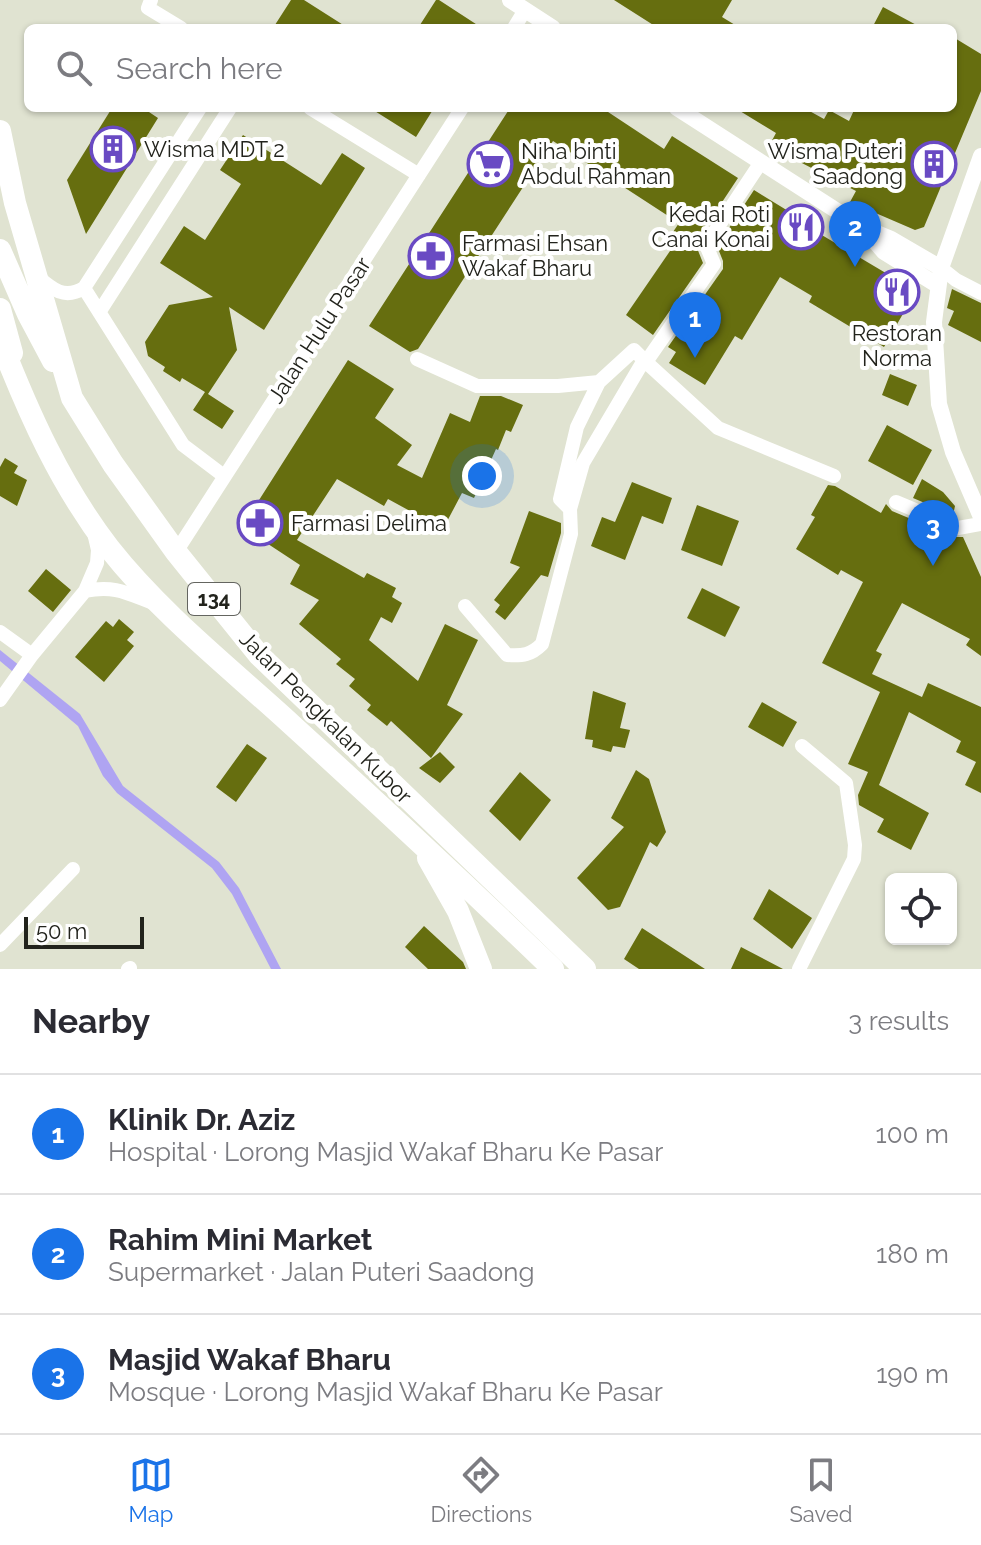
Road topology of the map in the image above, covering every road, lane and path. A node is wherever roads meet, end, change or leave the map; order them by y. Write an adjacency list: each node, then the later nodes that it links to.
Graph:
1 (151, 0): 4 (street)
2 (510, 0): 3 (street)
3 (525, 10): 5 (street); 6 (street)
4 (174, 24)
5 (516, 24)
6 (547, 24)
7 (197, 112): 19 (street)
8 (227, 112): 22 (street)
9 (317, 112): 15 (street)
10 (459, 112): 15 (street, Jalan Hulu Pasar)
11 (683, 112): 14 (street)
12 (0, 131): 17 (main road, Jalan Pengkalan Kubor / 134)
13 (981, 156): 18 (street)
14 (761, 162): 18 (street); 25 (street)
15 (419, 175): 29 (street, Jalan Hulu Pasar)
16 (0, 250): 27 (main road, Jalan Pengkalan Kubor / 134)
17 (36, 276): 19 (street); 27 (main road, Jalan Pengkalan Kubor / 134)
18 (939, 277): 20 (street); 33 (street)
19 (84, 288): 22 (street)
20 (981, 293)
21 (0, 309): 28 (main road, Jalan Pengkalan Kubor / 134)
22 (100, 311): 29 (street)
23 (0, 340): 28 (main road, Jalan Pengkalan Kubor / 134)
24 (417, 359): 26 (street)
25 (645, 361): 26 (street); 30 (street); 32 (street)
26 (599, 382): 32 (street)
27 (72, 398): 36 (main road, Jalan Pengkalan Kubor / 134)
28 (31, 420): 34 (main road, Jalan Pengkalan Kubor / 134)
29 (224, 476): 36 (street, Jalan Hulu Pasar)
30 (834, 476)
31 (896, 502): 35 (street)
32 (570, 509): 39 (street)
33 (981, 517)
34 (90, 521): 37 (street); 38 (main road, Jalan Pengkalan Kubor / 134)
35 (981, 524)
36 (176, 552): 49 (main road, Jalan Pengkalan Kubor / 134)
37 (85, 591): 38 (street); 41 (street)
38 (162, 606): 44 (main road, Jalan Pengkalan Kubor / 134)
39 (465, 606)
40 (0, 632): 41 (street)
41 (30, 658): 42 (street)
42 (5, 689)
43 (802, 746): 50 (street)
44 (416, 838): 47 (main road); 48 (main road, Jalan Pengkalan Kubor / 134)
45 (73, 869): 46 (street)
46 (0, 945)
47 (481, 969)
48 (553, 969)
49 (585, 969)
50 (799, 969)

